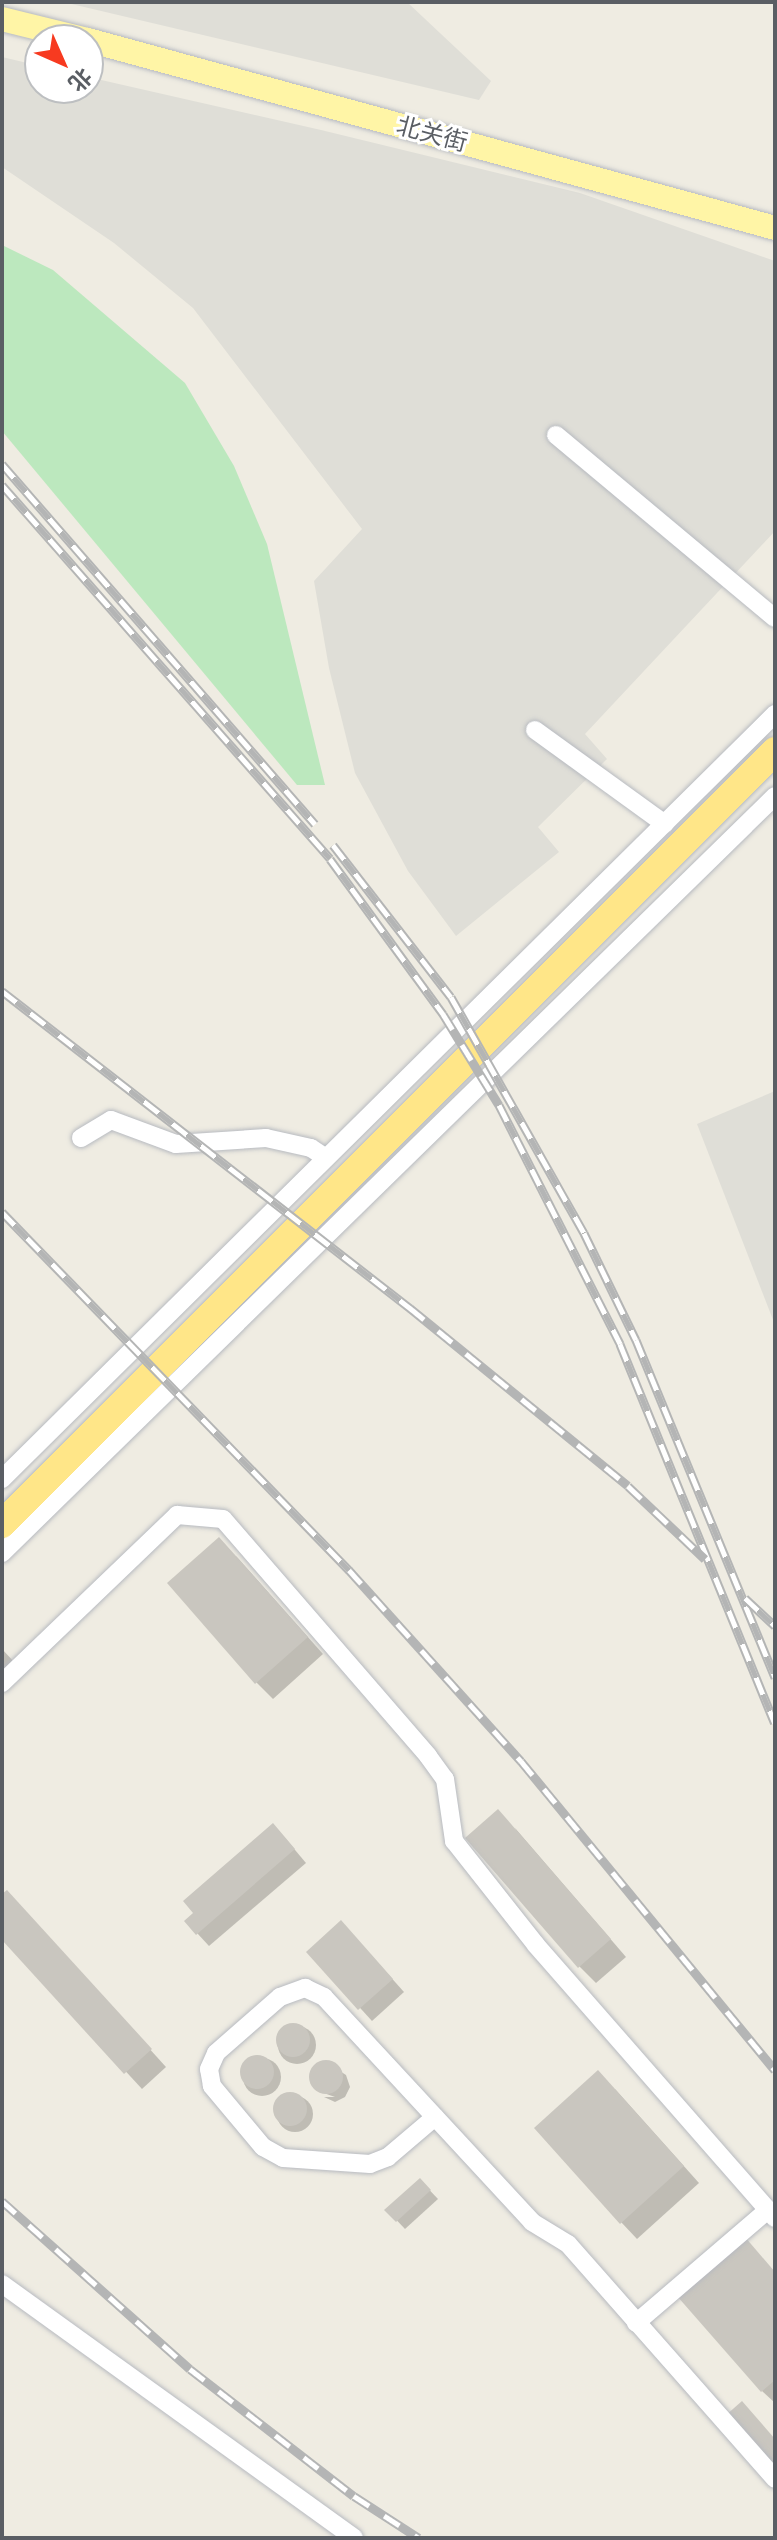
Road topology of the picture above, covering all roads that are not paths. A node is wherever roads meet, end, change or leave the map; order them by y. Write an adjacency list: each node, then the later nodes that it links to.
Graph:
1 (2, 19): 2 (main road, 北关街)
2 (24, 24)
3 (104, 44): 4 (main road, 北关街)
4 (775, 228)
5 (556, 435): 6 (street)
6 (775, 618)
7 (775, 714): 11 (street)
8 (535, 730): 11 (street)
9 (775, 751): 15 (highway)
10 (775, 796): 16 (street)
11 (665, 824): 13 (street)
12 (81, 1138): 13 (street)
13 (326, 1158): 14 (street)
14 (2, 1479)
15 (2, 1524)
16 (2, 1553)
17 (2, 1683): 19 (street)
18 (435, 2117): 18 (street); 21 (street)
19 (772, 2214): 21 (street)
20 (2, 2284): 23 (street)
21 (636, 2323): 22 (street)
22 (775, 2479)
23 (354, 2538)

